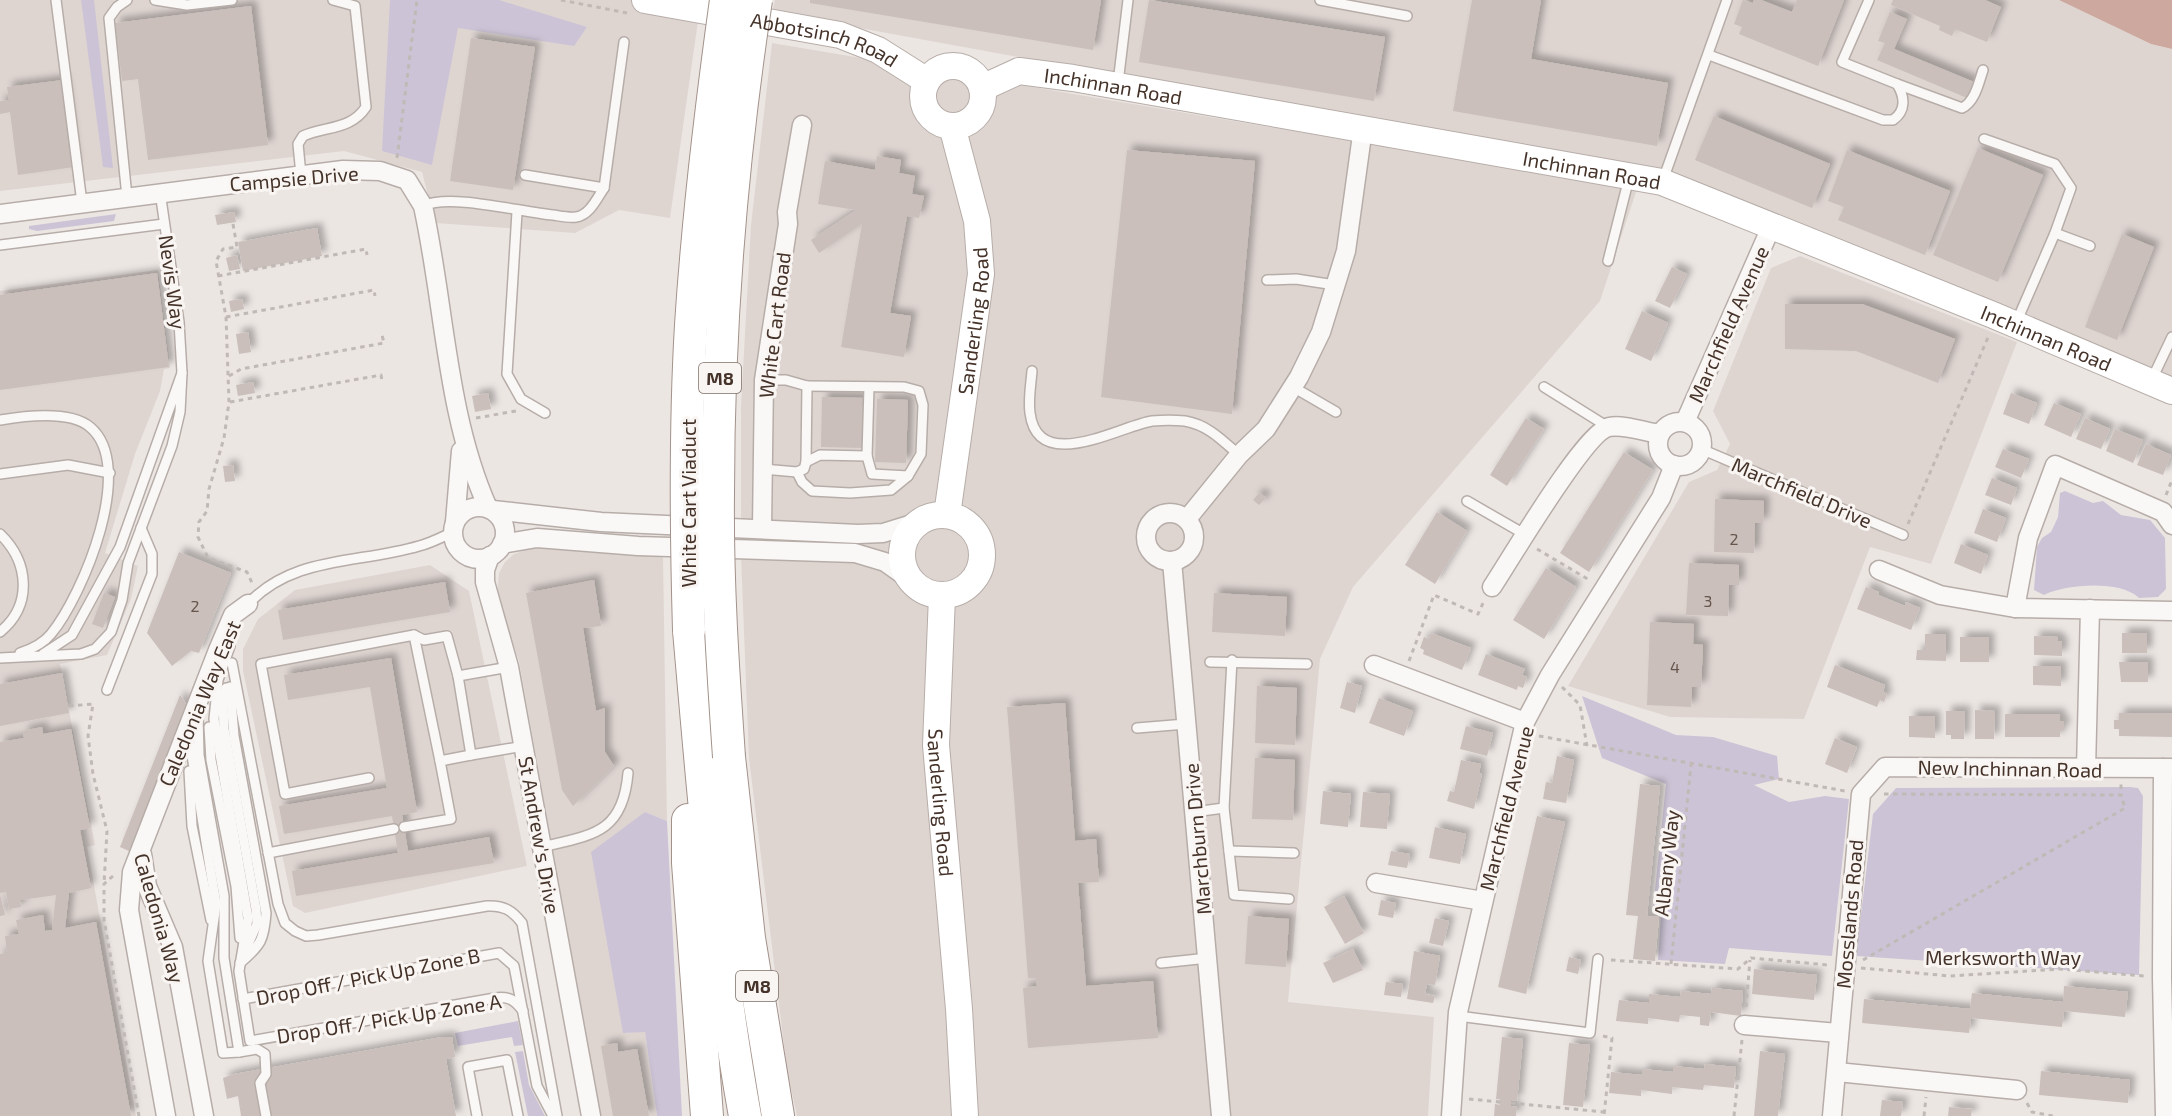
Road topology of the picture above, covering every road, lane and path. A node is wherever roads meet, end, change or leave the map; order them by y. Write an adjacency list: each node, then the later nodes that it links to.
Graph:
1 (56, 0): 34 (lane)
2 (127, 0): 33 (lane)
3 (154, 0): 4 (lane)
4 (232, 0)
5 (333, 0): 26 (lane)
6 (417, 0): 27 (path)
7 (645, 0): 18 (street, Abbotsinch Road)
8 (726, 0): 148 (highway, White Cart Viaduct / M8, bridge)
9 (756, 0): 148 (highway, White Cart Viaduct / M8, bridge)
10 (1128, 0): 20 (lane)
11 (1320, 0): 14 (lane)
12 (1727, 0): 16 (lane)
13 (1869, 0): 19 (lane)
14 (1407, 16)
15 (624, 42): 31 (lane)
16 (1709, 56): 19 (lane); 30 (lane)
17 (1983, 70): 19 (lane)
18 (927, 81): 21 (street); 23 (street)
19 (1897, 84)
20 (1117, 85): 21 (street, Inchinnan Road); 24 (street, Inchinnan Road)
21 (982, 88): 23 (street)
22 (802, 125): 57 (street, White Cart Road)
23 (952, 126): 85 (street, Sanderling Road)
24 (1363, 128): 29 (street, Inchinnan Road); 48 (street)
25 (1984, 139): 41 (lane)
26 (301, 175): 27 (street, Campsie Drive); 32 (street, Campsie Drive)
27 (395, 175): 35 (street)
28 (525, 175): 31 (lane)
29 (1630, 176): 30 (street, Inchinnan Road); 45 (lane)
30 (1662, 182): 40 (street, Inchinnan Road)
31 (604, 188): 36 (lane)
32 (160, 192): 33 (street, Campsie Drive); 38 (lane, Nevis Way)
33 (128, 197): 34 (street, Campsie Drive)
34 (82, 203): 37 (street, Campsie Drive)
35 (423, 206): 36 (lane); 70 (street)
36 (517, 212): 64 (lane)
37 (0, 214)
38 (164, 224): 42 (lane); 55 (lane, Nevis Way)
39 (233, 224): 46 (path)
40 (1772, 225): 51 (street, Inchinnan Road); 69 (street, Marchfield Avenue)
41 (2055, 232): 43 (lane); 51 (lane)
42 (0, 245)
43 (2090, 246)
44 (367, 255): 46 (path)
45 (1608, 261)
46 (218, 276): 50 (path)
47 (1267, 280): 48 (lane)
48 (1335, 285): 62 (street)
49 (375, 296): 50 (path)
50 (226, 317): 56 (path)
51 (2006, 321): 60 (street, Inchinnan Road); 93 (path)
52 (382, 335): 56 (path)
53 (2172, 337): 60 (lane)
54 (1032, 371): 74 (lane)
55 (182, 373): 90 (lane, Nevis Way); 109 (lane)
56 (229, 376): 65 (path)
57 (764, 380): 59 (lane); 78 (street, White Cart Road)
58 (382, 381): 65 (path)
59 (807, 386): 61 (lane); 76 (lane)
60 (2161, 386)
61 (869, 387): 75 (lane); 82 (lane)
62 (1293, 387): 66 (lane); 74 (street)
63 (1544, 387): 71 (lane)
64 (520, 399): 67 (lane); 70 (path)
65 (229, 402): 102 (path)
66 (1336, 412)
67 (545, 413)
68 (0, 420): 80 (lane)
69 (1685, 422): 72 (street, Marchfield Avenue); 73 (street, Marchfield Avenue)
70 (461, 424): 84 (street); 89 (street)
71 (1608, 427): 72 (street); 94 (street)
72 (1660, 434): 77 (street)
73 (1701, 449): 77 (street); 93 (lane, Marchfield Drive)
74 (1239, 455): 86 (street)
75 (867, 459): 76 (lane); 82 (lane)
76 (806, 462): 79 (lane)
77 (1674, 465): 100 (street, Marchfield Avenue)
78 (763, 469): 79 (lane); 91 (street, White Cart Road)
79 (797, 472): 82 (lane)
80 (110, 473): 81 (lane); 110 (lane)
81 (0, 474)
82 (908, 476)
83 (1467, 501): 94 (lane)
84 (490, 509): 89 (street); 91 (street); 95 (street)
85 (947, 515): 87 (street); 101 (street)
86 (1188, 519): 96 (street); 96 (street)
87 (922, 521): 91 (street); 98 (street)
88 (2172, 525): 103 (street)
89 (454, 527): 95 (street); 102 (lane, Caledonia Way East)
90 (141, 528): 109 (lane, Nevis Way); 120 (lane)
91 (762, 528)
92 (0, 534): 106 (lane)
93 (1903, 535)
94 (1524, 538): 99 (street); 100 (path)
95 (496, 550): 98 (street); 116 (street, St Andrew's Drive)
96 (1172, 561): 124 (street, Marchburn Drive)
97 (1880, 570): 103 (street)
98 (909, 579): 101 (street)
99 (1492, 587): 119 (path)
100 (1604, 589): 117 (street, Marchfield Avenue)
101 (942, 596): 163 (street, Sanderling Road)
102 (253, 600): 108 (lane); 121 (street, Caledonia Way East)
103 (2015, 608): 104 (street)
104 (2090, 609): 105 (street); 133 (street)
105 (2172, 610)
106 (0, 632)
107 (414, 635): 118 (lane); 130 (lane); 136 (lane)
108 (230, 646): 113 (lane); 121 (lane)
109 (43, 654): 110 (lane, Nevis Way)
110 (5, 658)
111 (1232, 660): 112 (lane); 114 (lane); 139 (lane)
112 (1210, 662)
113 (232, 663): 147 (lane); 156 (lane)
114 (1307, 664)
115 (1374, 665): 119 (street)
116 (509, 667): 118 (lane); 127 (street, St Andrew's Drive)
117 (1550, 675): 126 (street, Marchfield Avenue); 128 (path)
118 (458, 676): 129 (lane)
119 (1404, 676): 126 (street)
120 (107, 690)
121 (206, 703): 123 (street, Caledonia Way East); 156 (lane); 169 (lane)
122 (69, 706): 151 (path)
123 (189, 723): 143 (street, Caledonia Way East); 169 (lane)
124 (1186, 724): 125 (lane); 140 (street, Marchburn Drive)
125 (1137, 728)
126 (1524, 728): 128 (path); 153 (street, Marchfield Avenue)
127 (524, 746): 129 (lane); 144 (street, St Andrew's Drive)
128 (1587, 746): 131 (path)
129 (471, 755): 130 (lane)
130 (440, 761): 141 (lane)
131 (1691, 765): 137 (path); 159 (path, Albany Way)
132 (2168, 768): 134 (street, New Inchinnan Road); 161 (street)
133 (2086, 769): 134 (street, New Inchinnan Road); 137 (street, New Inchinnan Road)
134 (2121, 770): 138 (path)
135 (628, 773): 144 (lane)
136 (369, 778)
137 (1861, 794): 138 (path); 160 (street, Mosslands Road)
138 (2121, 795): 160 (path)
139 (1224, 808): 140 (lane); 145 (lane)
140 (1194, 812): 154 (street, Marchburn Drive)
141 (404, 827)
142 (394, 829): 147 (lane)
143 (141, 845): 177 (street, Caledonia Way); 178 (street, Caledonia Way)
144 (543, 847): 183 (street, St Andrew's Drive)
145 (1229, 851): 146 (lane); 152 (lane)
146 (1294, 853)
147 (268, 854): 182 (lane)
148 (712, 860): 184 (highway); 185 (highway, M8); 186 (highway, M8)
149 (116, 874): 151 (path)
150 (1376, 883): 153 (street)
151 (104, 884): 176 (path)
152 (1289, 899)
153 (1483, 901): 165 (street, Marchfield Avenue)
154 (1208, 958): 158 (lane); 189 (street, Marchburn Drive)
155 (1750, 958): 159 (path); 160 (path, Merksworth Way); 166 (path)
156 (241, 959): 162 (lane)
157 (1598, 959): 159 (path); 167 (lane)
158 (1161, 963)
159 (1671, 964)
160 (1848, 967): 161 (path, Merksworth Way); 168 (street, Mosslands Road)
161 (2167, 977): 194 (street)
162 (243, 999): 164 (lane, Drop Off / Pick Up Zone A); 164 (lane, Drop Off / Pick Up Zone B)
163 (959, 1009): 187 (street, Sanderling Road); 188 (street, Sanderling Road)
164 (523, 1011): 182 (lane, Drop Off / Pick Up Zone B)
165 (1458, 1016): 167 (lane); 172 (street, Marchfield Avenue)
166 (1744, 1025): 168 (street); 191 (path)
167 (1590, 1033): 175 (path)
168 (1838, 1033): 170 (street, Mosslands Road)
169 (239, 1052): 179 (lane)
170 (1837, 1072): 171 (street); 192 (street, Mosslands Road)
171 (2017, 1090): 193 (path)
172 (1452, 1097): 173 (path); 190 (street, Marchfield Avenue)
173 (1500, 1102)
174 (1511, 1103): 175 (path)
175 (1604, 1114)
176 (139, 1116)
177 (166, 1116)
178 (204, 1116)
179 (266, 1116)
180 (477, 1116): 181 (lane)
181 (518, 1116)
182 (555, 1116)
183 (591, 1116)
184 (707, 1116)
185 (745, 1116)
186 (778, 1116)
187 (965, 1116)
188 (982, 1116)
189 (1221, 1116)
190 (1451, 1116)
191 (1732, 1116)
192 (1832, 1116)
193 (2053, 1116)
194 (2165, 1116)

